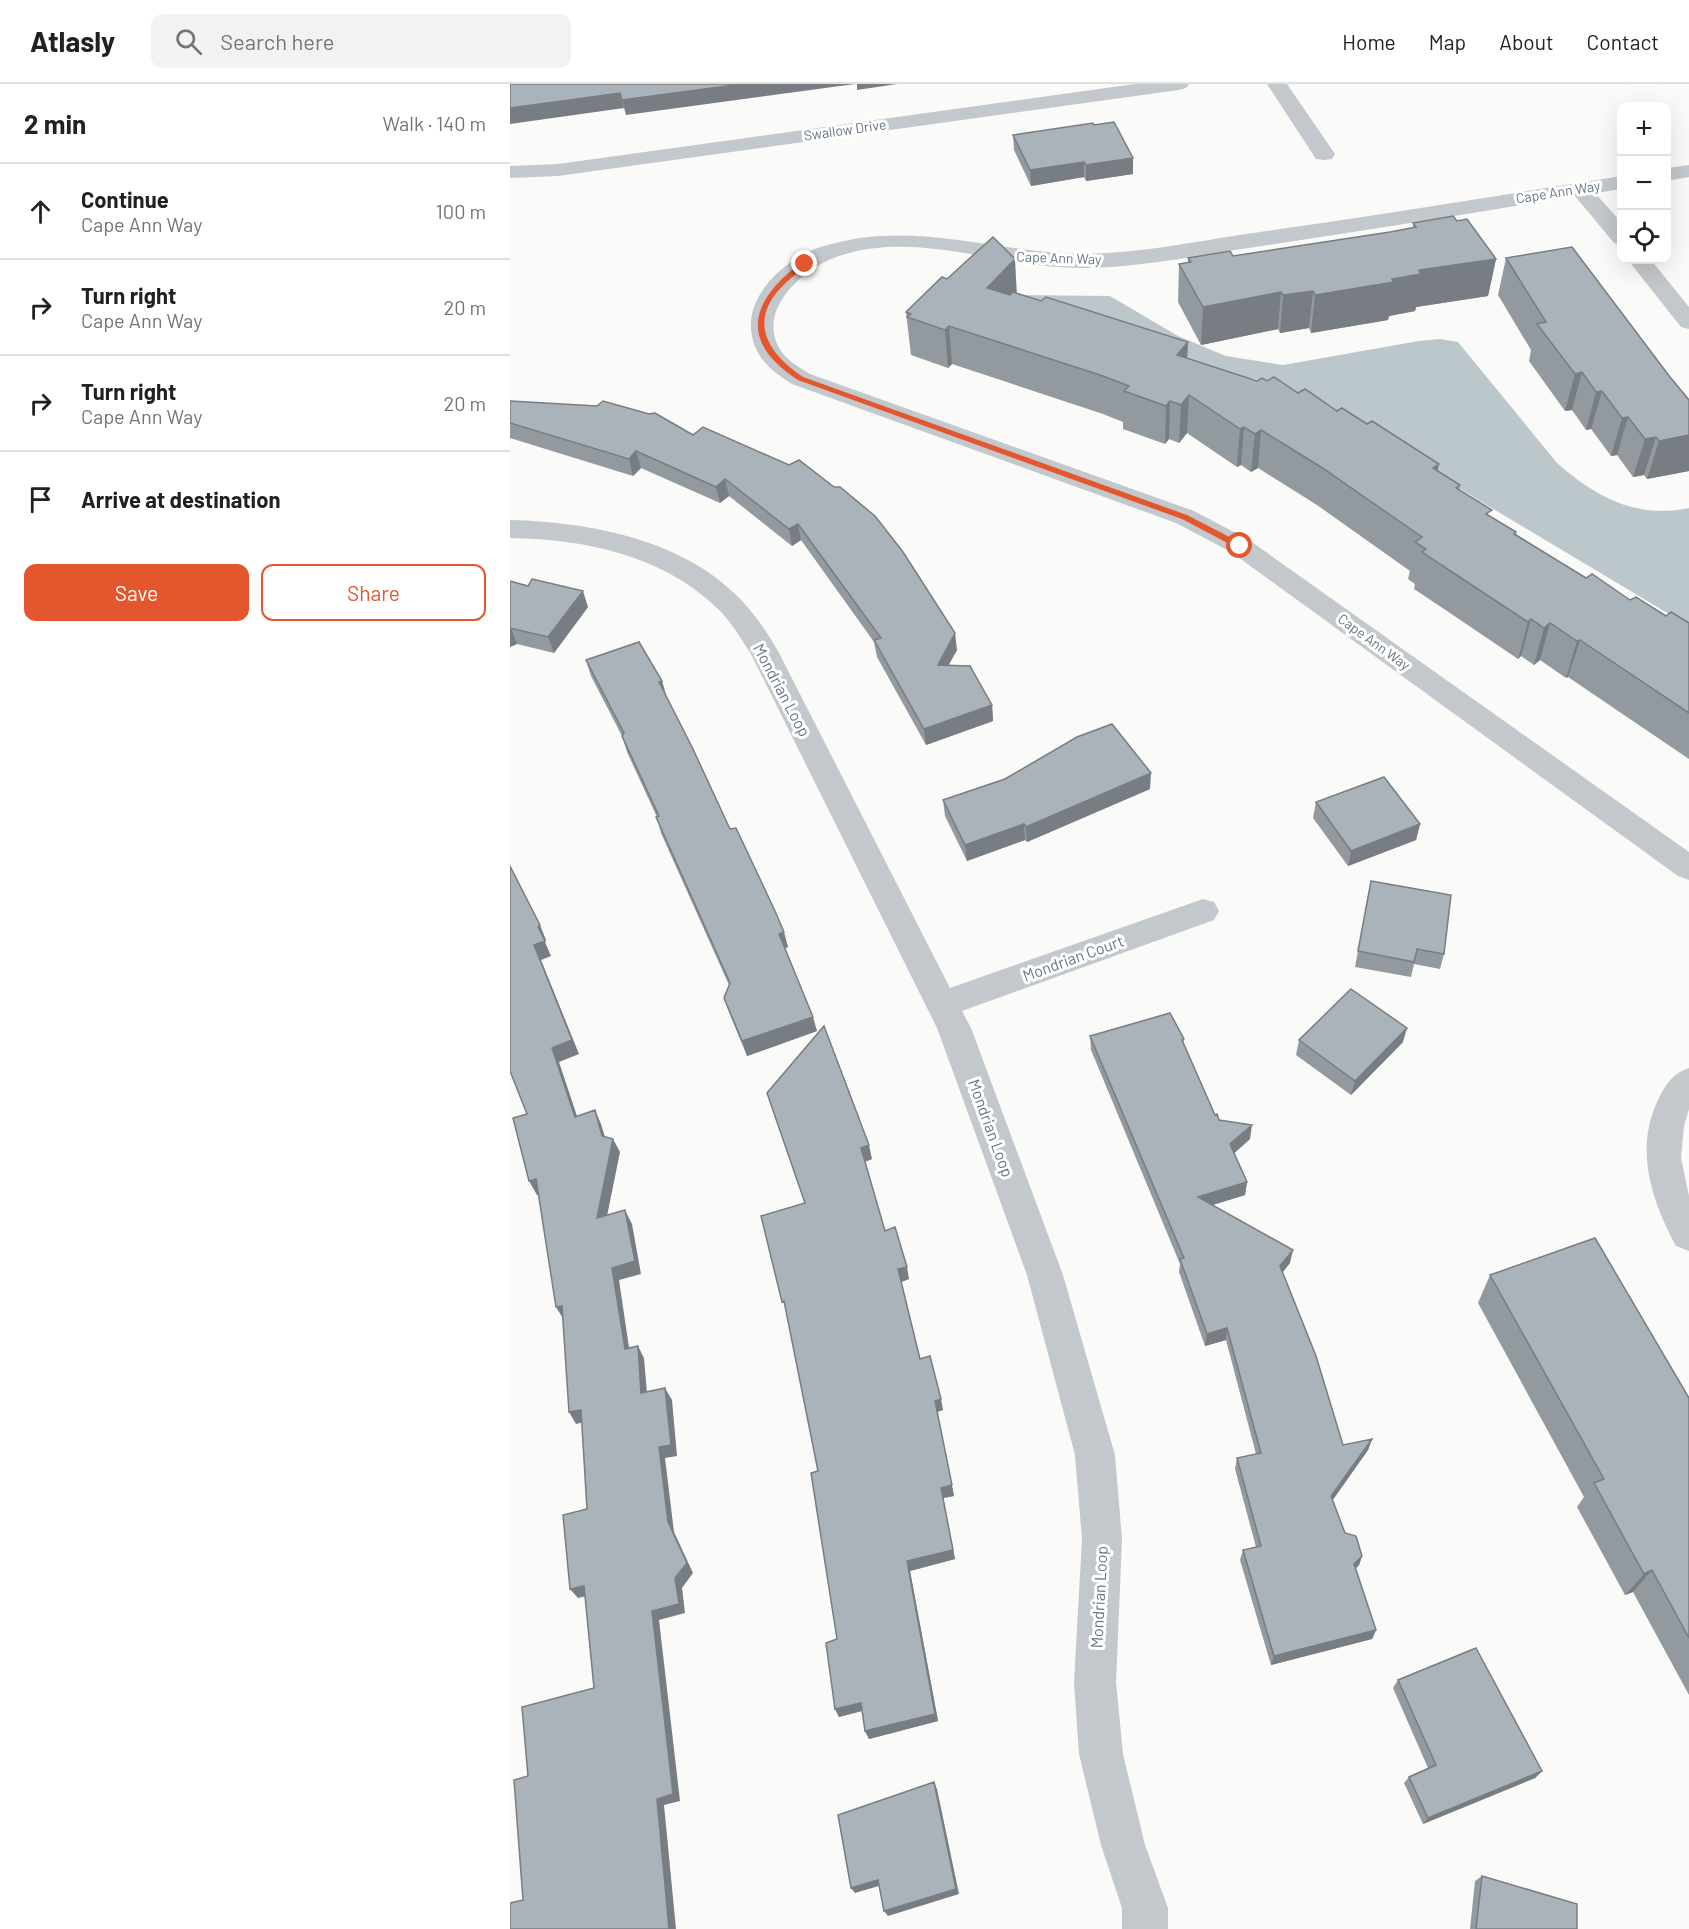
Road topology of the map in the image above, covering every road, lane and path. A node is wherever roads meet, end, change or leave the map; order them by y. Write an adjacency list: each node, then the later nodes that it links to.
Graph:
1 (1179, 84): 4 (street, Swallow Drive)
2 (1277, 84): 3 (street)
3 (1324, 154)
4 (510, 172)
5 (1617, 183): 6 (street, Cape Ann Way)
6 (1580, 189): 7 (street); 11 (street, Cape Ann Way)
7 (1617, 232)
8 (1642, 264): 9 (street)
9 (1689, 322)
10 (510, 529): 13 (street, Mondrian Loop)
11 (1689, 868)
12 (1203, 911): 13 (street, Mondrian Court)
13 (942, 1005): 16 (street, Mondrian Loop)
14 (1689, 1082): 15 (street)
15 (1689, 1235)
16 (1145, 1929)

